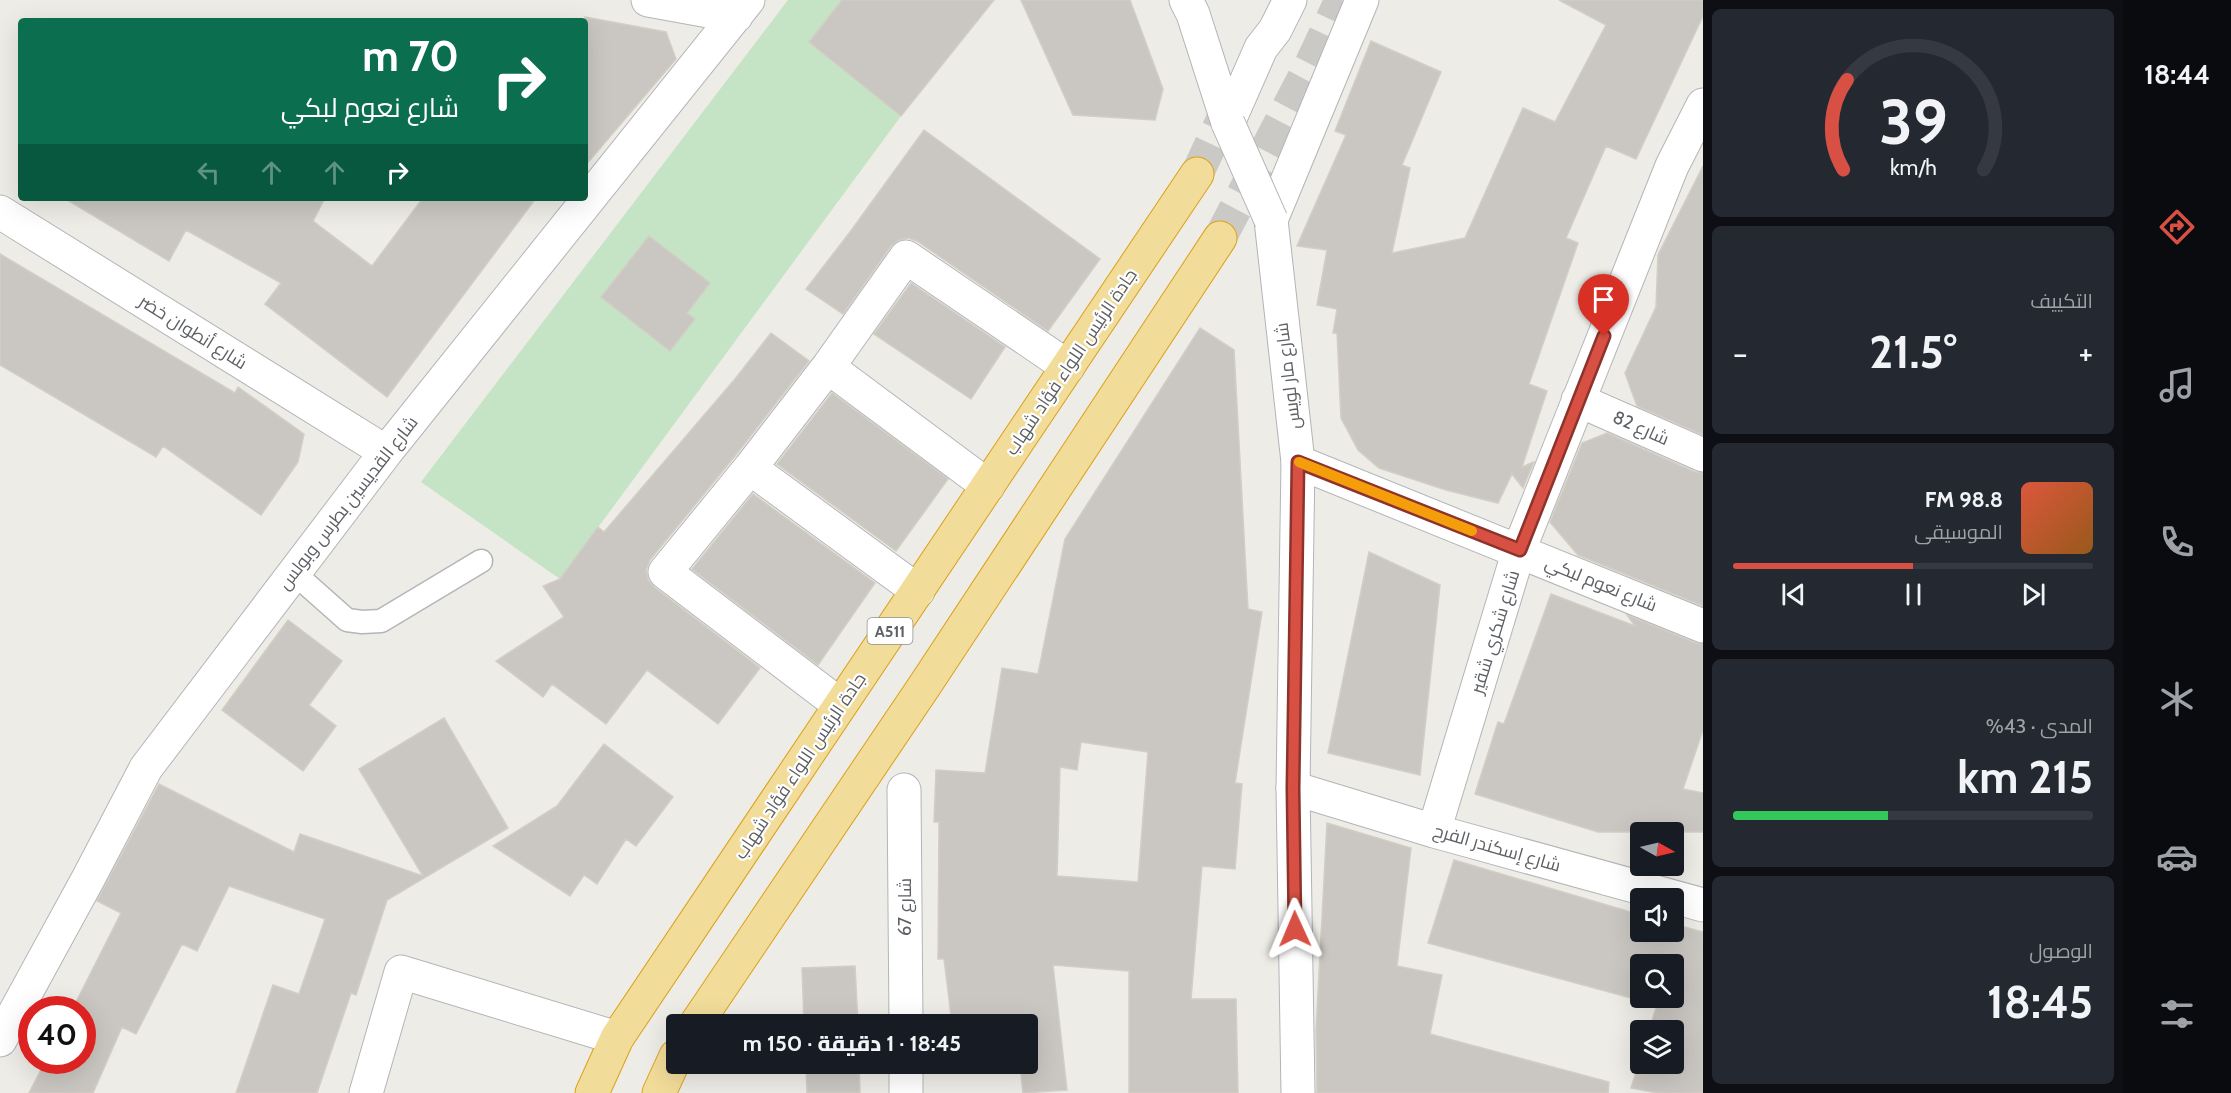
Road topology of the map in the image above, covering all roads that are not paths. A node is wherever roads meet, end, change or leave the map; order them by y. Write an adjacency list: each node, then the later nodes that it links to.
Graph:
1 (648, 0): 5 (street)
2 (1186, 0): 7 (street, شارع مار لويس)
3 (1290, 0): 7 (street)
4 (1362, 0): 12 (street)
5 (742, 8): 9 (street, شارع القديسين بطرس وبولس)
6 (1703, 105): 16 (street, شارع شكري شقير)
7 (1228, 123): 12 (street, شارع مار لويس, bridge)
8 (1197, 174): 14 (highway, جادة الرئيس اللواء فؤاد شهاب / A511)
9 (588, 200)
10 (587, 201): 17 (street, شارع القديسين بطرس وبولس)
11 (0, 212): 17 (street, شارع أنطوان خضر)
12 (1271, 220): 19 (street, شارع مار لويس)
13 (1220, 238): 32 (highway)
14 (1068, 367): 15 (street); 21 (highway, جادة الرئيس اللواء فؤاد شهاب / A511)
15 (828, 368): 20 (street); 21 (street)
16 (1578, 400): 18 (street, شارع 82); 22 (street, شارع شكري شقير)
17 (386, 452): 24 (street, شارع القديسين بطرس وبولس)
18 (1703, 455)
19 (1298, 462): 22 (street, شارع نعوم لبكي); 28 (street, شارع مار لويس)
20 (750, 468): 25 (street); 27 (street)
21 (988, 486): 25 (highway, جادة الرئيس اللواء فؤاد شهاب / A511)
22 (1520, 550): 26 (street, شارع نعوم لبكي); 30 (street, شارع شكري شقير)
23 (481, 561): 24 (lane)
24 (294, 573): 35 (street, شارع القديسين بطرس وبولس)
25 (918, 591): 27 (highway, جادة الرئيس اللواء فؤاد شهاب / A511)
26 (1703, 626)
27 (840, 705): 34 (highway, جادة الرئيس اللواء فؤاد شهاب / A511)
28 (1293, 788): 30 (street, شارع إسكندر الفرح); 42 (street, شارع مار لويس)
29 (904, 790): 33 (street, شارع 67)
30 (1434, 831): 31 (street, شارع إسكندر الفرح)
31 (1703, 905)
32 (703, 1014)
33 (906, 1014)
34 (617, 1038): 38 (street); 39 (highway, جادة الرئيس اللواء فؤاد شهاب / A511)
35 (0, 1040)
36 (668, 1074): 40 (highway)
37 (906, 1074): 41 (street)
38 (366, 1093)
39 (591, 1093)
40 (659, 1093)
41 (906, 1093)
42 (1298, 1093)

